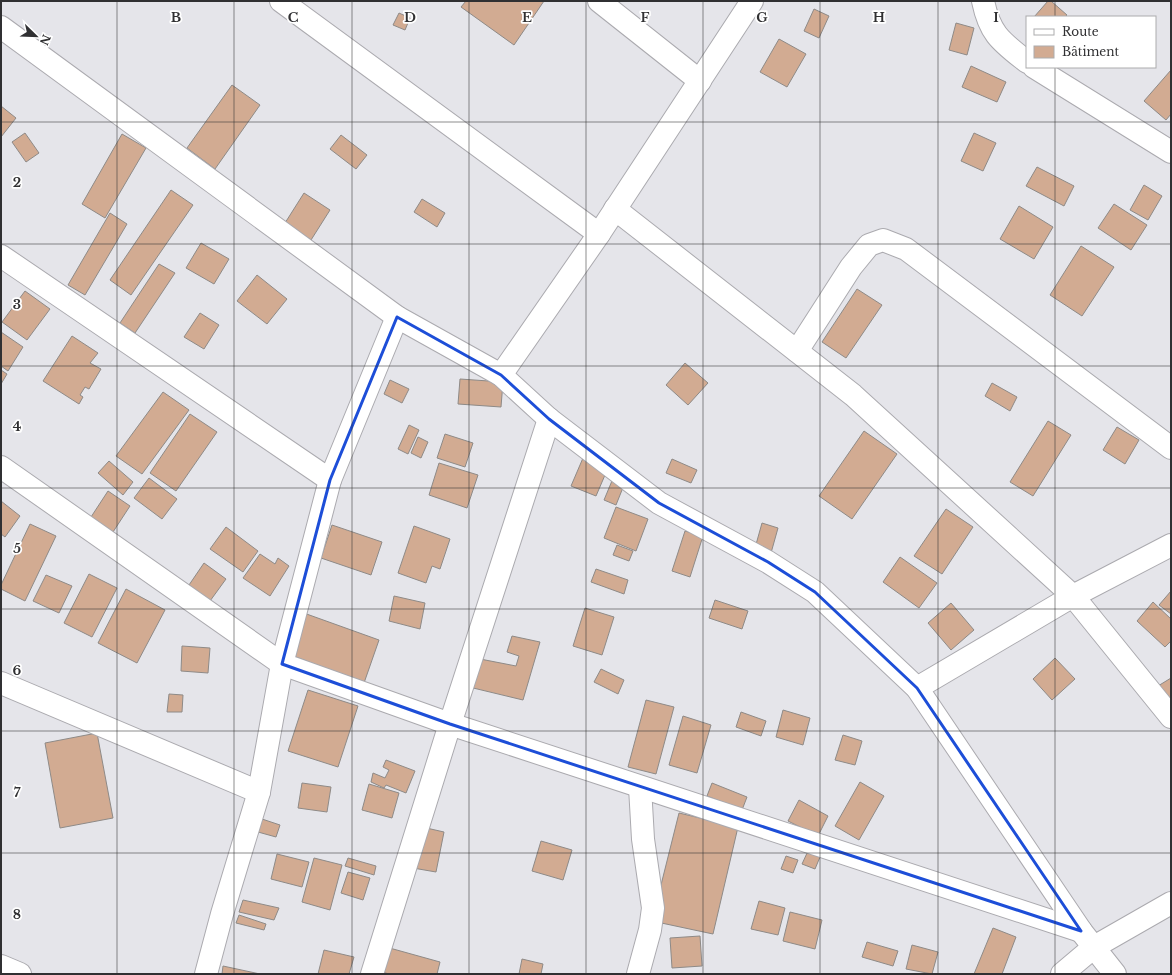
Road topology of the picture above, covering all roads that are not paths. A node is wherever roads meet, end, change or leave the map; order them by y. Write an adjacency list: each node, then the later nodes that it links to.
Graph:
1 (281, 1): 11 (street)
2 (599, 1): 8 (street)
3 (752, 1): 8 (street)
4 (983, 1): 6 (street)
5 (1, 27): 13 (street)
6 (1026, 61)
7 (1036, 68): 9 (street)
8 (700, 81): 10 (street)
9 (1171, 151)
10 (615, 209): 11 (street); 14 (street)
11 (599, 234): 15 (street)
12 (1, 256): 19 (street)
13 (397, 318): 15 (street); 19 (street)
14 (797, 351): 17 (street); 21 (street)
15 (501, 375): 16 (street)
16 (549, 419): 24 (street); 26 (street)
17 (1171, 448)
18 (1, 467): 22 (street)
19 (330, 480): 22 (street)
20 (1171, 545): 21 (street)
21 (1073, 596): 24 (street); 25 (street)
22 (282, 664): 26 (street); 28 (street)
23 (1, 683): 28 (street)
24 (917, 688): 30 (street)
25 (1171, 717)
26 (450, 724): 27 (street); 34 (street)
27 (640, 787): 30 (street); 35 (street)
28 (259, 792): 33 (street)
29 (1171, 904): 30 (street)
30 (1087, 939): 36 (street); 37 (street)
31 (1, 966): 32 (street)
32 (20, 974)
33 (206, 974)
34 (372, 974)
35 (638, 974)
36 (1062, 974)
37 (1114, 974)

